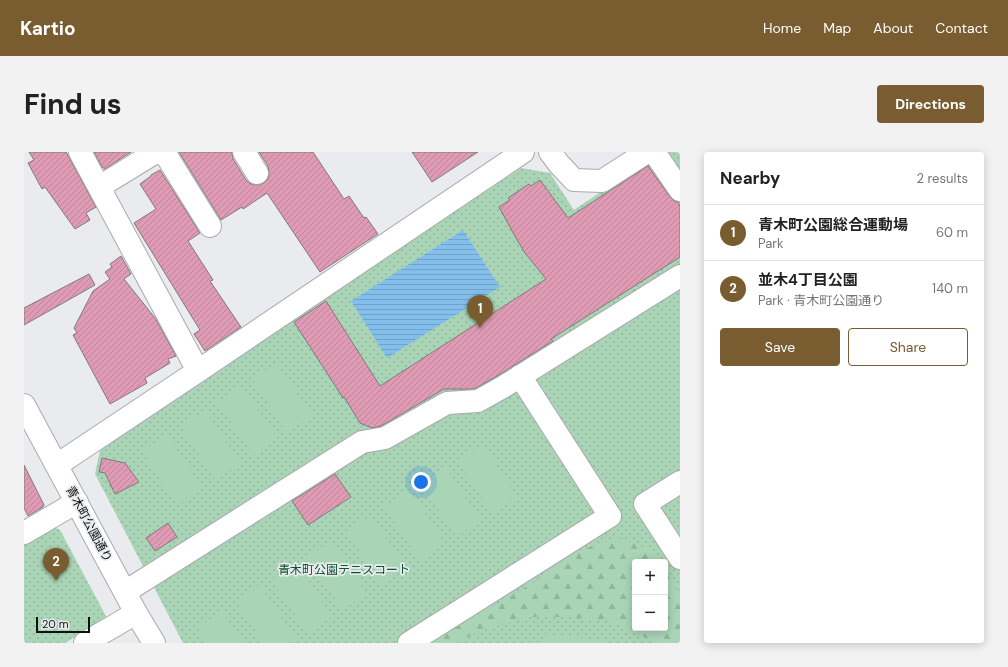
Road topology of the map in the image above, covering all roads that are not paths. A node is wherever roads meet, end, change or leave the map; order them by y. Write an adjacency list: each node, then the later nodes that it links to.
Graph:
1 (80, 152): 10 (street)
2 (156, 152): 10 (street)
3 (164, 152): 12 (street)
4 (244, 152): 9 (street)
5 (523, 152): 14 (street)
6 (550, 152): 7 (street)
7 (647, 152)
8 (654, 152): 11 (street)
9 (256, 173)
10 (99, 187): 14 (street)
11 (680, 190)
12 (210, 226)
13 (680, 276): 15 (street)
14 (198, 371): 17 (street)
15 (520, 376): 22 (street); 26 (street)
16 (24, 405): 17 (street, 青木町公園通り)
17 (57, 465): 19 (street, 青木町公園通り)
18 (680, 482): 21 (street)
19 (77, 502): 20 (street); 22 (street, 青木町公園通り)
20 (24, 533)
21 (680, 558)
22 (125, 592): 23 (street, 青木町公園通り)
23 (136, 612): 24 (street); 25 (street, 青木町公園通り)
24 (86, 643)
25 (154, 643)
26 (409, 643)

